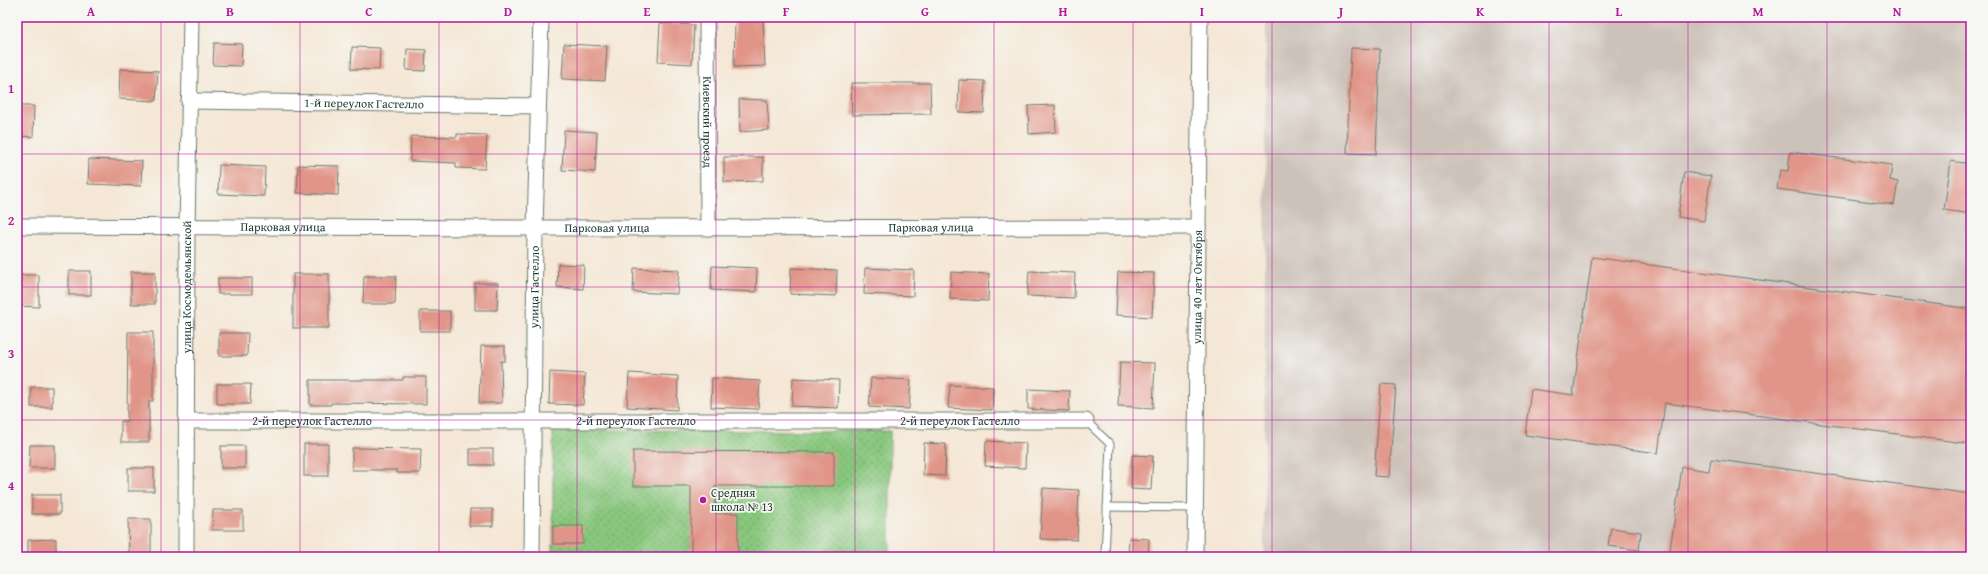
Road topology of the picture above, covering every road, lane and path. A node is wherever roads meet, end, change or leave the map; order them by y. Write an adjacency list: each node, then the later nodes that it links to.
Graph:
1 (191, 17): 5 (street, улица Космодемьянской)
2 (541, 17): 6 (street, улица Гастелло)
3 (707, 17): 11 (street, Киевский проезд)
4 (1200, 17): 8 (street, улица 40 лет Октября)
5 (189, 101): 6 (street, 1-й переулок Гастелло); 9 (street, улица Космодемьянской)
6 (538, 106): 10 (street, улица Гастелло)
7 (17, 226): 9 (street, Парковая улица)
8 (1198, 227): 11 (street, Парковая улица); 16 (street, улица 40 лет Октября)
9 (187, 228): 10 (street, Парковая улица); 12 (street, улица Космодемьянской)
10 (535, 228): 11 (street, Парковая улица); 13 (street, улица Гастелло)
11 (708, 228)
12 (186, 421): 13 (street, 2-й переулок Гастелло); 17 (street, улица Космодемьянской)
13 (533, 421): 14 (street, 2-й переулок Гастелло); 18 (street, улица Гастелло)
14 (1086, 421): 15 (lane)
15 (1107, 507): 16 (lane); 19 (lane)
16 (1196, 508): 20 (street, улица 40 лет Октября)
17 (186, 557)
18 (532, 557)
19 (1105, 557)
20 (1195, 557)

